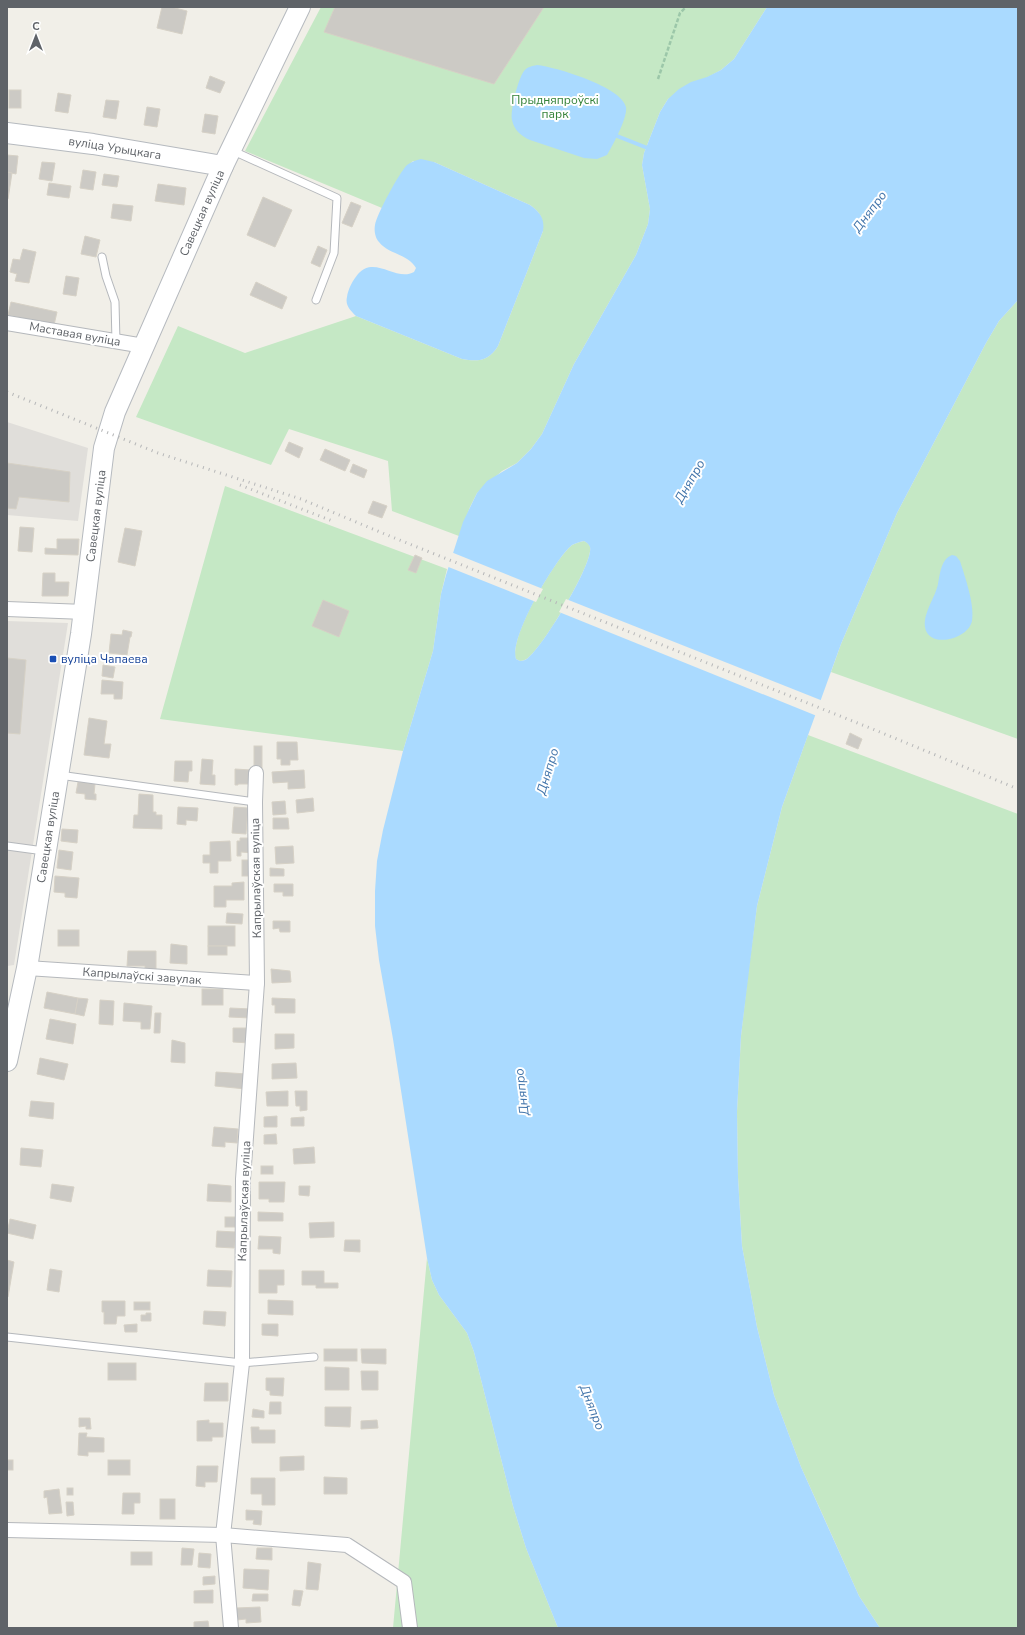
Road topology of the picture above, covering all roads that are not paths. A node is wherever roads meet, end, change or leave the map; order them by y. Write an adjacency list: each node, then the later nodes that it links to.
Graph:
1 (300, 7): 3 (main road, Савецкая вуліца)
2 (7, 133): 3 (main road, вуліца Урыцкага)
3 (227, 158): 5 (lane); 8 (main road, Савецкая вуліца)
4 (102, 257): 7 (lane)
5 (316, 300)
6 (7, 323): 7 (street, Маставая вуліца)
7 (116, 342): 8 (street, Маставая вуліца)
8 (144, 346): 10 (main road, Савецкая вуліца)
9 (7, 609): 10 (street)
10 (85, 612): 12 (main road, Савецкая вуліца)
11 (256, 773): 13 (street, Капрылаўская вуліца)
12 (59, 775): 13 (lane); 15 (main road, Савецкая вуліца)
13 (255, 802): 17 (street, Капрылаўская вуліца)
14 (7, 846): 15 (lane)
15 (46, 852): 16 (main road, Савецкая вуліца)
16 (27, 968): 17 (street, Капрылаўскі завулак); 18 (main road, Савецкая вуліца)
17 (257, 984): 21 (street, Капрылаўская вуліца)
18 (7, 1061)
19 (7, 1337): 21 (lane)
20 (314, 1357): 21 (lane)
21 (242, 1363): 23 (street, Капрылаўская вуліца)
22 (7, 1530): 23 (street)
23 (223, 1536): 24 (street, Капрылаўская вуліца); 25 (street)
24 (231, 1628)
25 (410, 1628)

